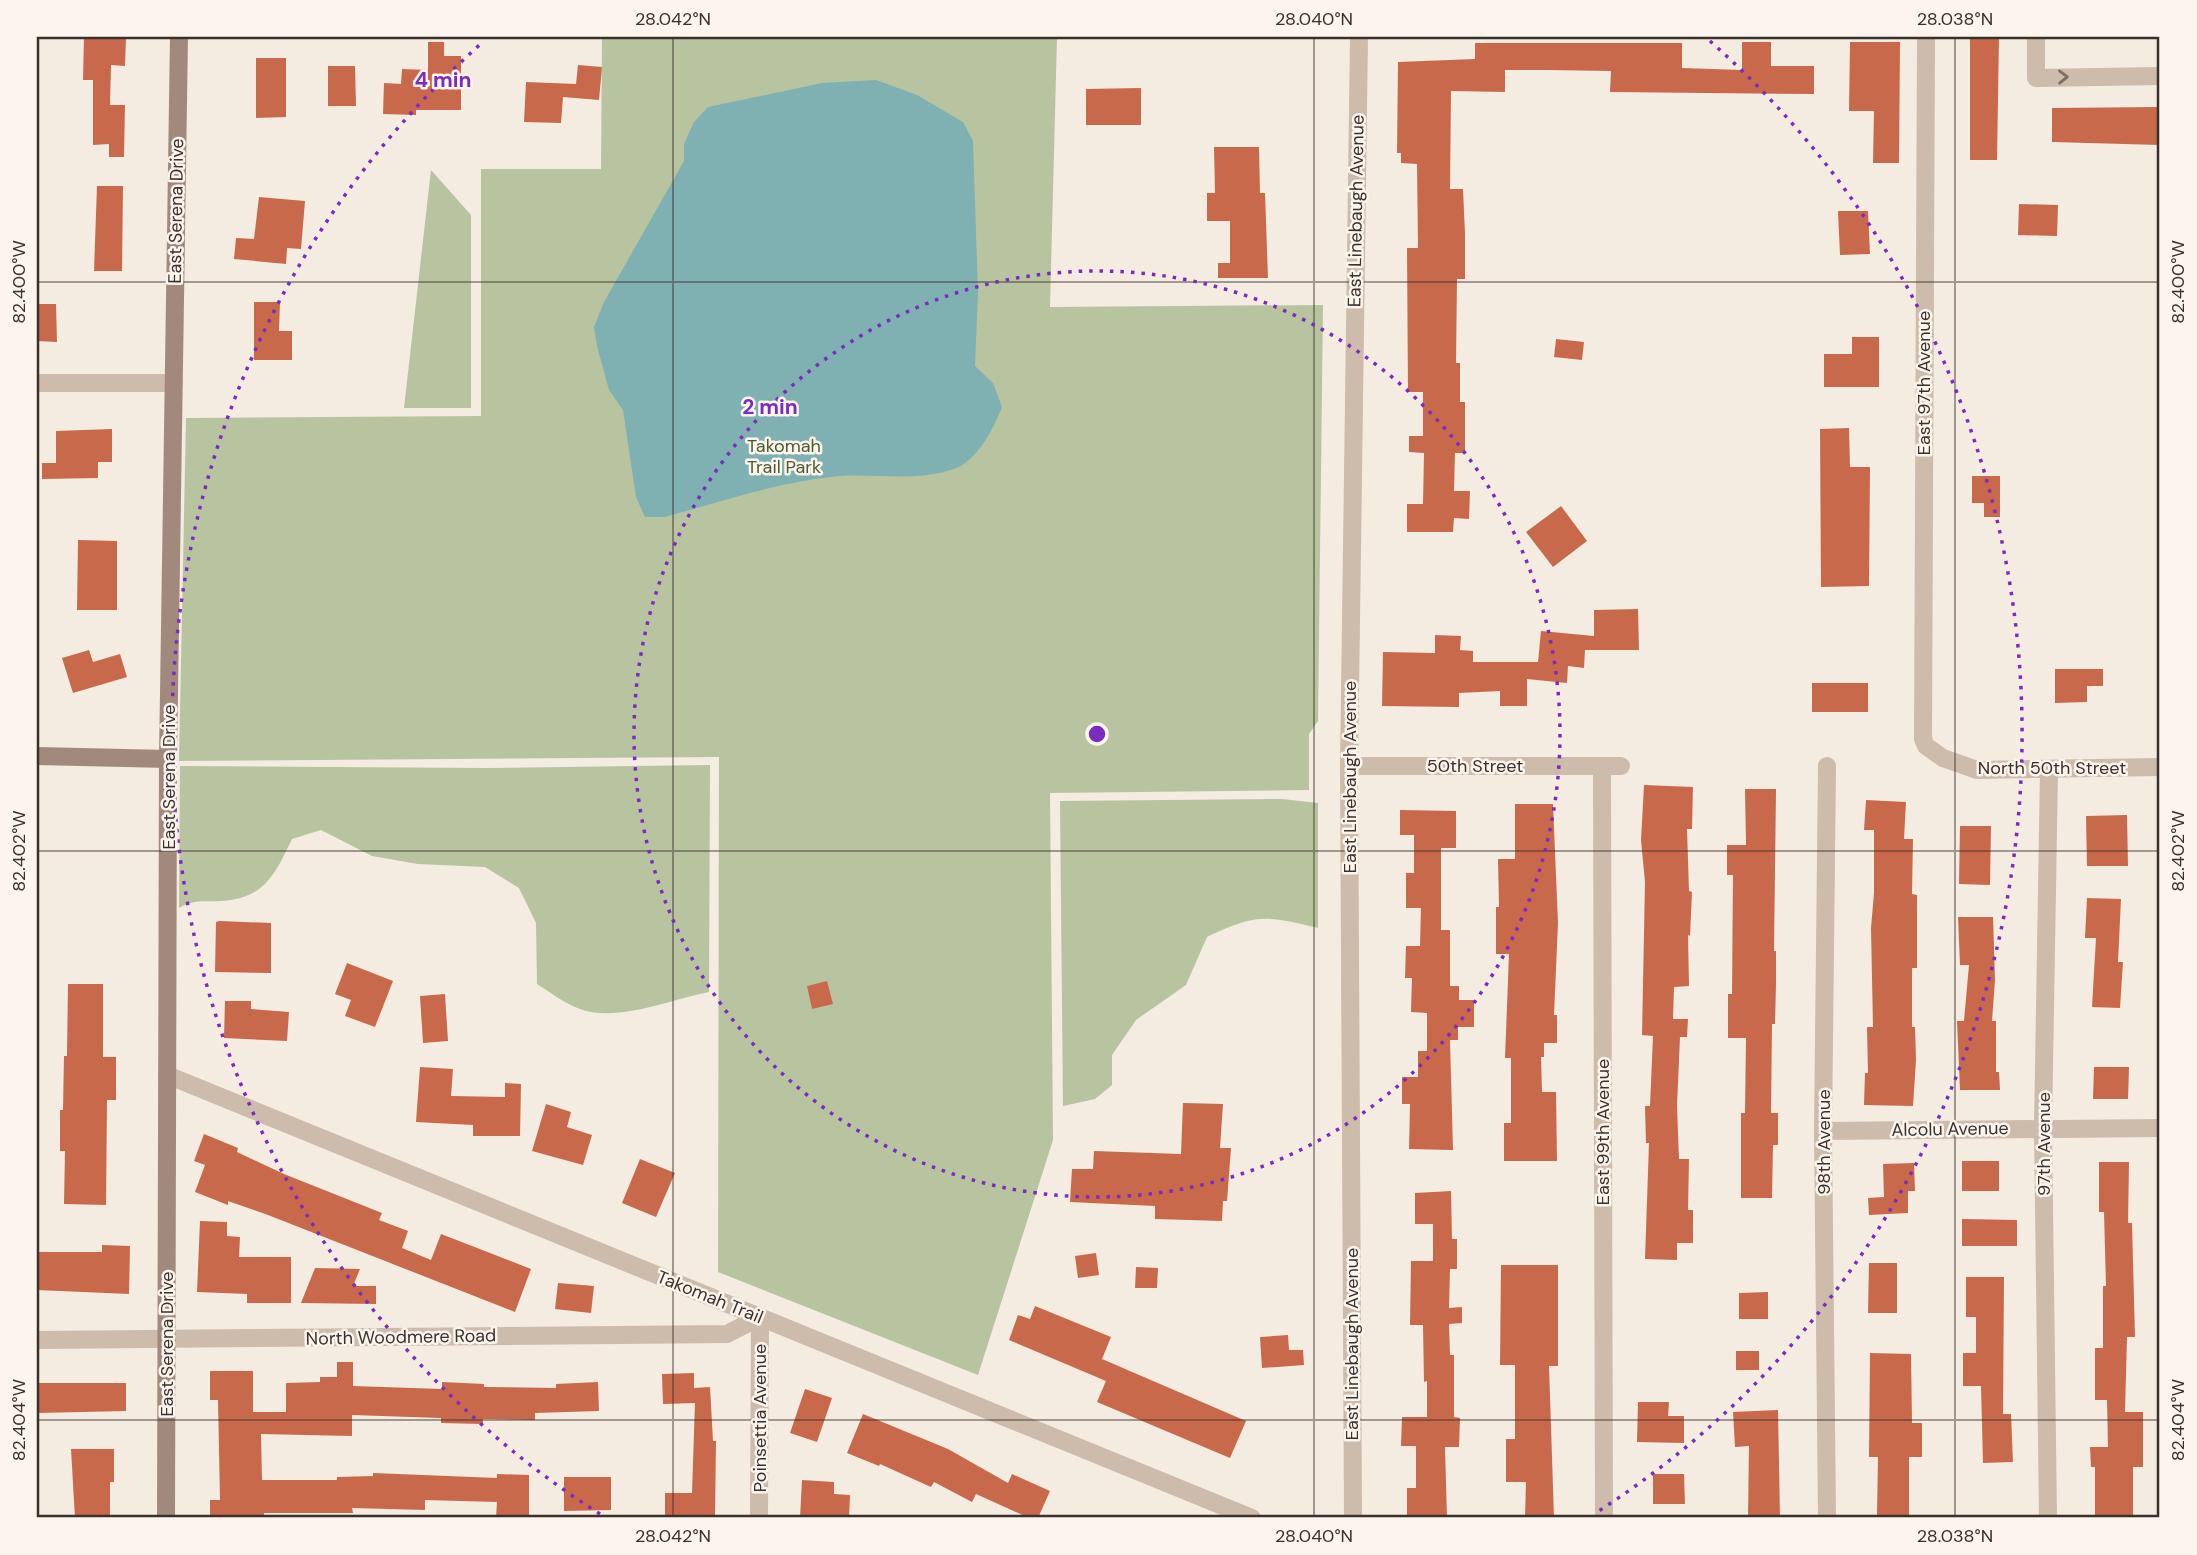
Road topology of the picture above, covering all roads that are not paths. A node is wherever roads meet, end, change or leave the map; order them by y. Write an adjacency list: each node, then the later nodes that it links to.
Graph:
1 (179, 37): 7 (street, East Serena Drive)
2 (1359, 37): 11 (street, East Linebaugh Avenue)
3 (1926, 37): 8 (street, East 97th Avenue)
4 (2036, 37): 5 (street, one-way to 5)
5 (2160, 76)
6 (37, 383): 7 (street)
7 (174, 383): 10 (street, East Serena Drive)
8 (1923, 728): 16 (street, North 50th Street)
9 (37, 756): 10 (street)
10 (168, 759): 17 (street, East Serena Drive)
11 (1349, 766): 12 (street, 50th Street); 27 (street, East Linebaugh Avenue)
12 (1602, 766): 13 (street); 28 (street, East 99th Avenue)
13 (1621, 766)
14 (1827, 766): 20 (street, 98th Avenue)
15 (2160, 767): 16 (street, North 50th Street)
16 (2049, 771): 18 (street, 97th Avenue)
17 (167, 1076): 21 (street, Takomah Trail); 22 (street, East Serena Drive)
18 (2043, 1127): 19 (street, Alcolu Avenue); 20 (street, Alcolu Avenue); 30 (street, 97th Avenue)
19 (2160, 1128)
20 (1823, 1131): 29 (street, 98th Avenue)
21 (761, 1317): 22 (street, North Woodmere Road); 25 (street, Poinsettia Avenue); 26 (street, Takomah Trail)
22 (167, 1339): 23 (street, North Woodmere Road); 24 (street, East Serena Drive)
23 (37, 1340)
24 (166, 1518)
25 (760, 1518)
26 (1252, 1518)
27 (1353, 1518)
28 (1604, 1518)
29 (1828, 1518)
30 (2048, 1518)

